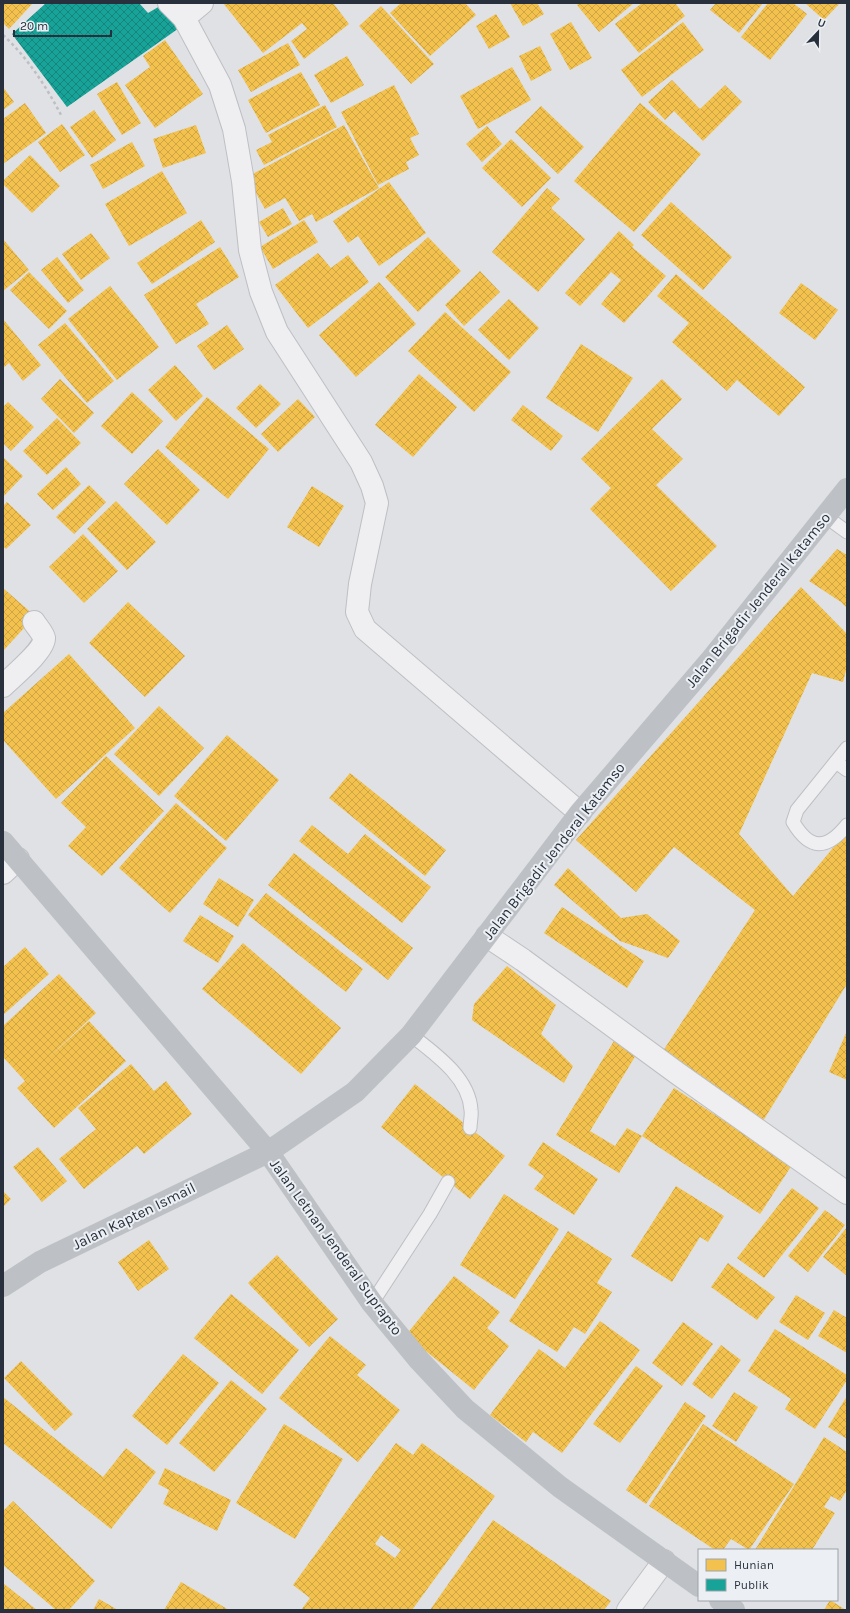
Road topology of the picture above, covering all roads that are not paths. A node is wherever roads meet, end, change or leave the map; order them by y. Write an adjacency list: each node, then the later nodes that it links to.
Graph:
1 (202, 3): 2 (street)
2 (176, 11): 11 (street)
3 (847, 489): 4 (street, Jalan Brigadir Jenderal Katamso)
4 (825, 516): 5 (lane); 11 (street, Jalan Brigadir Jenderal Katamso)
5 (847, 532)
6 (34, 622): 7 (street)
7 (3, 686)
8 (847, 748): 9 (lane)
9 (836, 762): 10 (lane); 12 (lane)
10 (847, 770)
11 (580, 813): 15 (street, Jalan Brigadir Jenderal Katamso)
12 (847, 825)
13 (3, 842): 14 (street, Jalan Letnan Jenderal Suprapto)
14 (10, 866): 18 (street, Jalan Letnan Jenderal Suprapto)
15 (487, 936): 16 (street, Jalan Brigadir Jenderal Katamso); 20 (street)
16 (412, 1035): 17 (lane); 18 (street, Jalan Brigadir Jenderal Katamso)
17 (470, 1128)
18 (268, 1152): 21 (street, Jalan Kapten Ismail); 22 (street, Jalan Letnan Jenderal Suprapto)
19 (448, 1182): 22 (lane)
20 (847, 1193)
21 (3, 1286)
22 (372, 1303): 23 (street, Jalan Letnan Jenderal Suprapto)
23 (664, 1561): 24 (street, Jalan Letnan Jenderal Suprapto); 26 (street)
24 (698, 1585)
25 (721, 1601): 27 (street)
26 (628, 1610)
27 (734, 1610)

